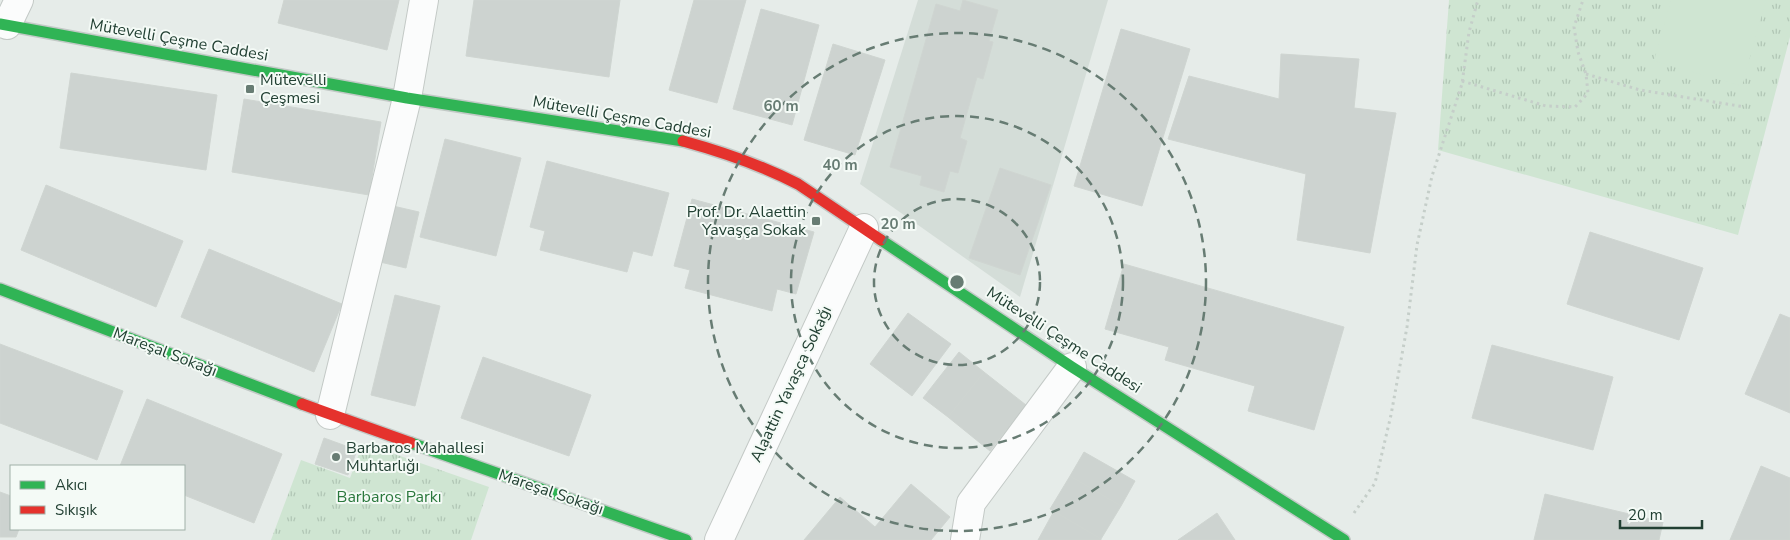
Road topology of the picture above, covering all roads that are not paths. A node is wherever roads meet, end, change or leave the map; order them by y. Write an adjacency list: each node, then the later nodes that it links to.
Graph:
1 (19, 0): 3 (street)
2 (424, 0): 4 (street)
3 (3, 25): 4 (street, Mütevelli Çeşme Caddesi)
4 (407, 98): 5 (street, Mütevelli Çeşme Caddesi); 8 (street)
5 (864, 228): 7 (street, Mütevelli Çeşme Caddesi); 11 (street, Alaattin Yavaşca Sokağı)
6 (0, 289): 8 (street, Mareşal Sokağı)
7 (1072, 367): 9 (street, Mütevelli Çeşme Caddesi); 12 (street)
8 (330, 415): 10 (street, Mareşal Sokağı)
9 (1328, 535)
10 (686, 540)
11 (719, 540)
12 (965, 540)

